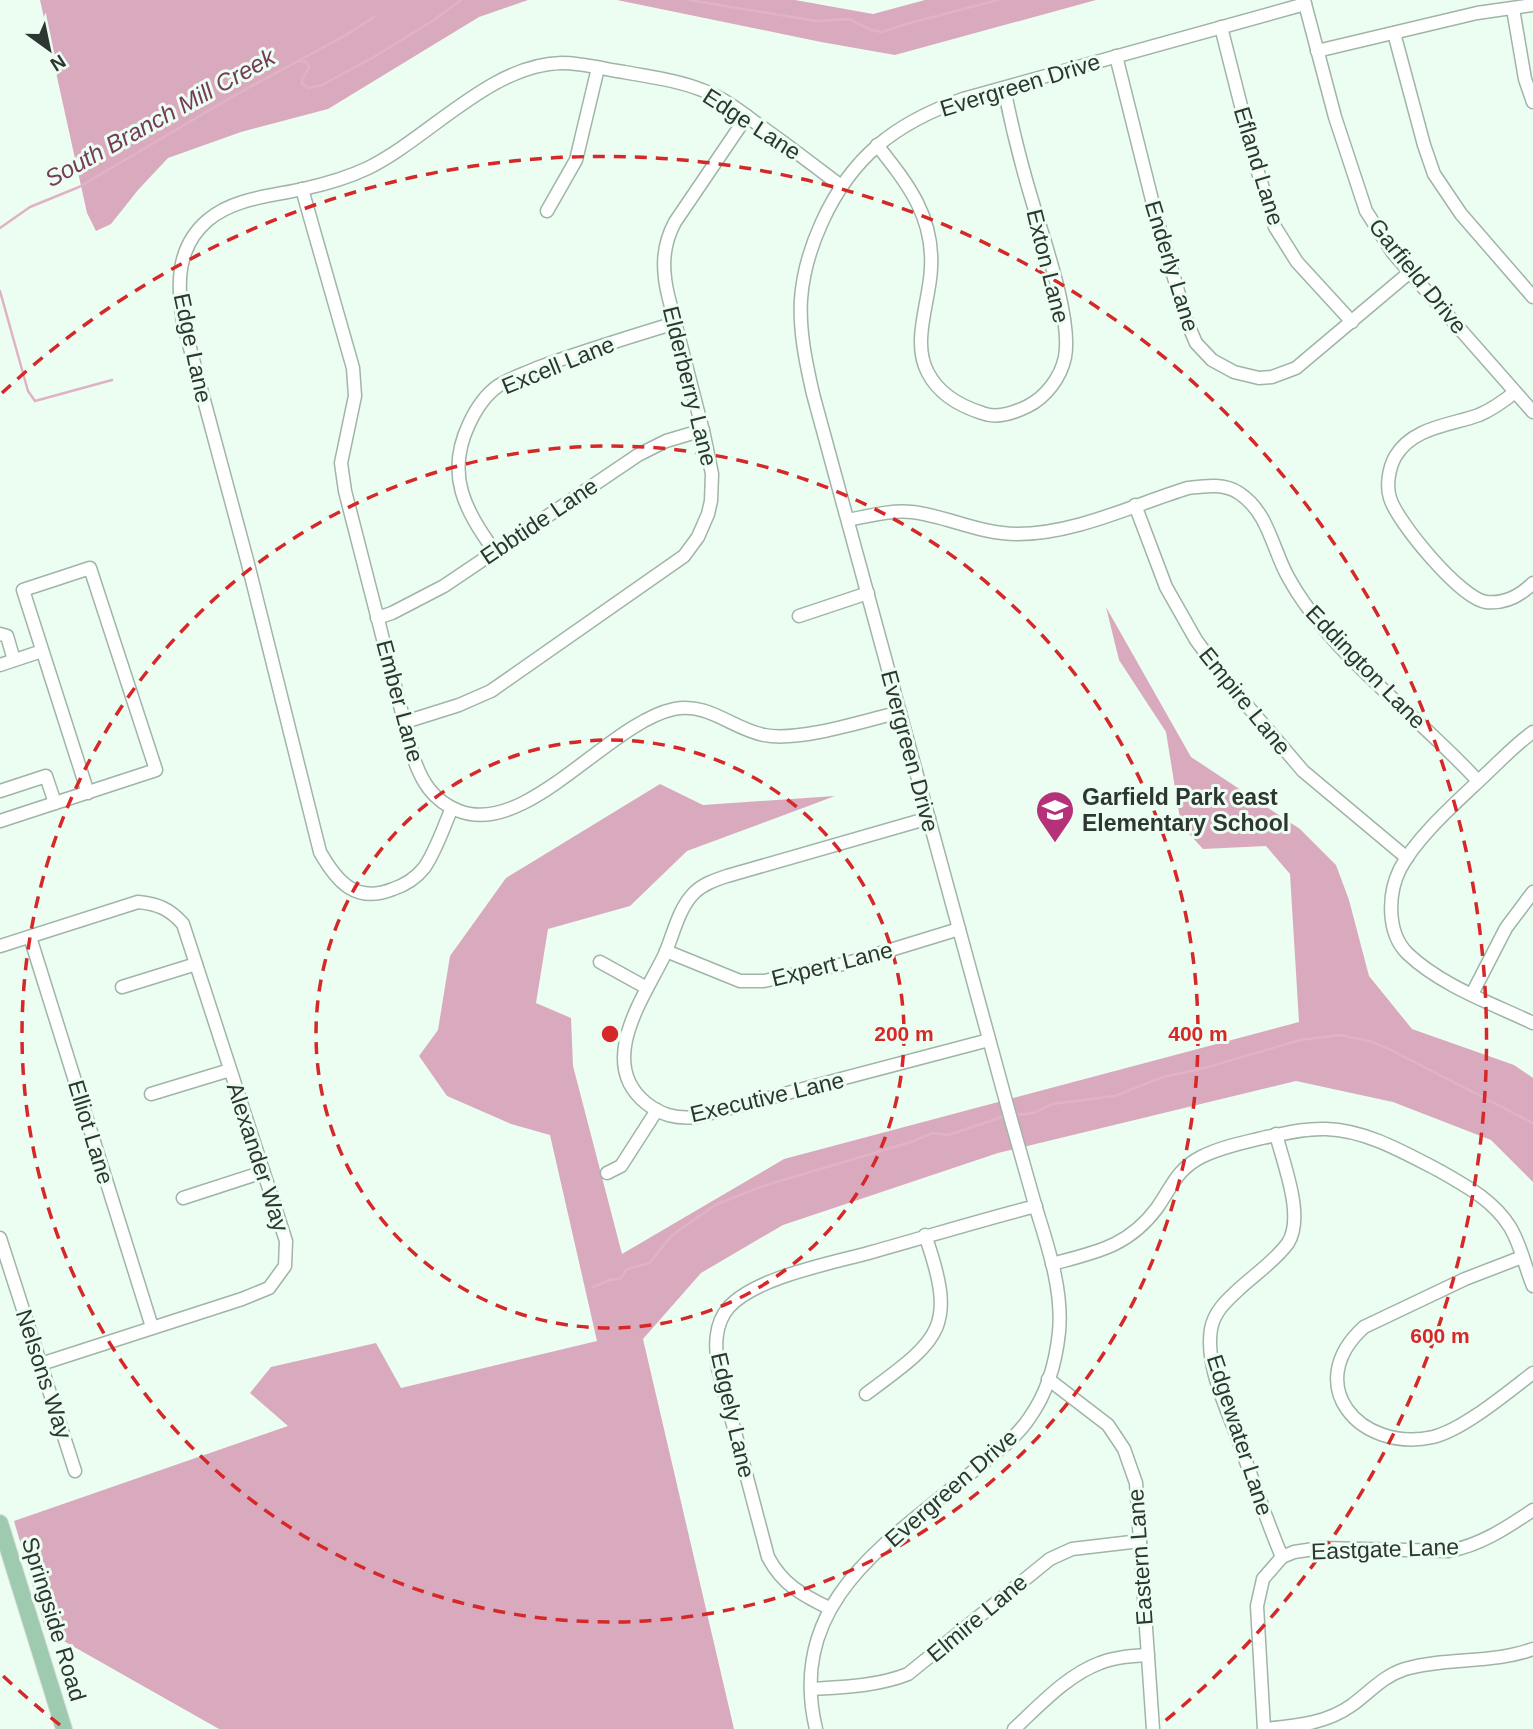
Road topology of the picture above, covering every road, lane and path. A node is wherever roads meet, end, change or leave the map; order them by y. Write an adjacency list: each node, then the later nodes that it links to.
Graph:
1 (1304, 2): 4 (street, Evergreen Drive); 6 (street, Garfield Drive)
2 (1533, 5): 3 (street)
3 (1513, 9): 5 (street); 10 (street)
4 (1222, 27): 7 (street, Evergreen Drive); 18 (street, Efland Lane)
5 (1394, 33): 6 (street); 17 (street)
6 (1317, 51): 16 (street, Garfield Drive)
7 (1116, 56): 9 (street, Evergreen Drive); 18 (street, Enderly Lane)
8 (598, 68): 11 (street, Edge Lane); 14 (street, Edge Lane); 15 (street)
9 (1004, 88): 12 (street, Evergreen Drive); 12 (street, Exton Lane)
10 (1533, 102)
11 (747, 117): 13 (street, Edge Lane); 19 (street, Elderberry Lane)
12 (877, 145): 13 (street, Evergreen Drive)
13 (841, 186): 24 (street, Evergreen Drive)
14 (302, 189): 29 (street, Ember Lane); 41 (street, Edge Lane)
15 (547, 211)
16 (1410, 272): 18 (street, Enderly Lane); 20 (street, Garfield Drive)
17 (1533, 297)
18 (1352, 322)
19 (675, 323): 22 (street, Elderberry Lane); 25 (street, Excell Lane)
20 (1515, 392): 21 (street, Garfield Drive); 26 (street)
21 (1533, 412)
22 (703, 430): 25 (street, Ebbtide Lane); 35 (street, Elderberry Lane)
23 (1135, 505): 24 (street, Eddington Lane); 37 (street, Eddington Lane); 44 (street, Empire Lane)
24 (848, 520): 27 (street, Evergreen Drive)
25 (495, 552): 29 (street, Ebbtide Lane)
26 (1533, 583)
27 (868, 593): 28 (street); 34 (street, Evergreen Drive)
28 (799, 616)
29 (377, 618): 35 (street, Ember Lane)
30 (0, 634): 32 (street)
31 (43, 651): 32 (street); 39 (street); 39 (street)
32 (14, 660): 33 (street)
33 (0, 665)
34 (900, 712): 41 (street, Ember Lane); 42 (street, Evergreen Drive)
35 (405, 722): 41 (street, Ember Lane)
36 (1533, 732): 37 (street)
37 (1478, 781): 44 (street)
38 (0, 791): 40 (street)
39 (88, 793): 40 (street)
40 (55, 803): 43 (street)
41 (452, 808)
42 (929, 818): 46 (street, Evergreen Drive); 49 (street, Executive Lane)
43 (0, 821)
44 (1407, 858): 54 (street)
45 (1533, 892): 54 (street)
46 (959, 929): 49 (street, Expert Lane); 56 (street, Evergreen Drive)
47 (30, 937): 48 (street); 51 (street, Alexander Way); 70 (street, Elliot Lane)
48 (0, 946)
49 (666, 951): 53 (street, Executive Lane)
50 (600, 962): 53 (street)
51 (196, 964): 52 (street); 57 (street, Alexander Way)
52 (122, 986)
53 (648, 988): 59 (street, Executive Lane)
54 (1472, 994): 55 (street)
55 (1533, 1023)
56 (989, 1040): 59 (street, Executive Lane); 64 (street, Evergreen Drive)
57 (230, 1070): 58 (street); 61 (street, Alexander Way)
58 (150, 1094)
59 (657, 1110): 62 (street)
60 (1276, 1134): 67 (street); 68 (street); 79 (street, Edgewater Lane)
61 (263, 1172): 63 (street); 70 (street, Alexander Way)
62 (607, 1173)
63 (183, 1198)
64 (1036, 1206): 65 (street, Edgely Lane); 68 (street, Evergreen Drive)
65 (925, 1236): 74 (street); 80 (street, Edgely Lane)
66 (0, 1238): 71 (street, Nelsons Way)
67 (1522, 1257): 69 (street); 72 (street)
68 (1052, 1264): 73 (street, Evergreen Drive)
69 (1533, 1286)
70 (152, 1327): 71 (street, Alexander Way)
71 (41, 1364): 75 (street, Nelsons Way)
72 (1533, 1373)
73 (1048, 1379): 78 (street, Eastern Lane); 80 (street, Evergreen Drive)
74 (866, 1394)
75 (75, 1471)
76 (1533, 1510): 79 (street, Eastgate Lane)
77 (0, 1523): 84 (main road, Springside Road)
78 (1140, 1541): 82 (street, Eastern Lane); 83 (street, Elmire Lane)
79 (1282, 1557): 88 (street, Eastgate Lane)
80 (829, 1608): 83 (street, Evergreen Drive)
81 (1533, 1648): 88 (street)
82 (1148, 1655): 86 (street); 87 (street, Eastern Lane)
83 (811, 1689): 85 (street, Evergreen Drive)
84 (64, 1729)
85 (816, 1729)
86 (1014, 1729)
87 (1153, 1729)
88 (1264, 1729)

